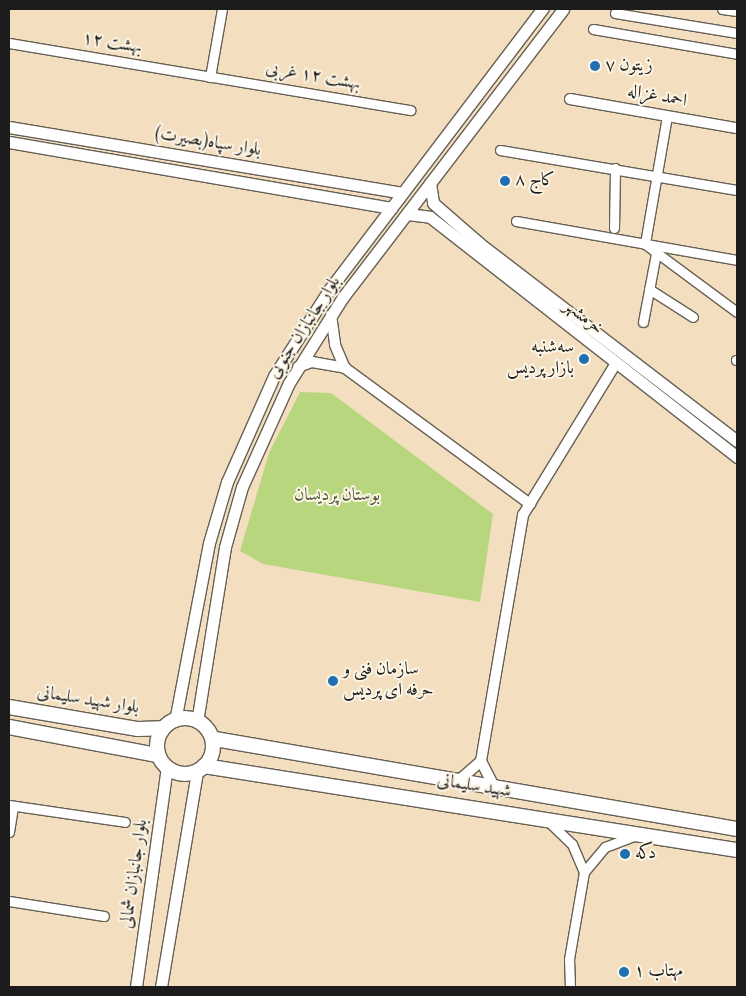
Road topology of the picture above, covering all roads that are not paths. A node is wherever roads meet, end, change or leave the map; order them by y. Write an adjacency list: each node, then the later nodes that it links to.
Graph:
1 (222, 9): 11 (street)
2 (542, 9): 25 (main road, بلوار جانبازان جنوبی)
3 (563, 9): 23 (main road, بلوار جانبازان جنوبی)
4 (722, 9): 5 (street)
5 (737, 11)
6 (614, 13): 8 (street)
7 (593, 29): 10 (street)
8 (737, 33)
9 (9, 43): 11 (street, بهشت ۱۲)
10 (737, 54)
11 (210, 77): 13 (street, بهشت ۱۲ غربی)
12 (570, 99): 14 (street, احمد غزاله)
13 (410, 110)
14 (667, 116): 16 (street, احمد غزاله); 22 (street)
15 (9, 127): 18 (main road, بلوار سپاه(بصیرت))
16 (737, 128)
17 (9, 142): 20 (main road, بلوار سپاه(بصیرت))
18 (138, 149): 20 (street); 25 (main road, بلوار سپاه(بصیرت))
19 (500, 150): 21 (street)
20 (136, 163): 27 (main road, بلوار سپاه(بصیرت))
21 (615, 168): 22 (street); 31 (street)
22 (659, 176): 24 (street); 32 (street)
23 (430, 183): 26 (main road); 28 (main road, بلوار جانبازان جنوبی)
24 (737, 190)
25 (402, 194): 27 (main road, بلوار جانبازان جنوبی)
26 (433, 203): 29 (main road); 43 (main road, خرمشهر)
27 (391, 208): 47 (main road, بلوار جانبازان جنوبی)
28 (407, 214): 29 (main road); 37 (main road, بلوار جانبازان جنوبی)
29 (426, 214): 40 (main road, خرمشهر)
30 (516, 221): 32 (street)
31 (614, 228)
32 (645, 244): 33 (street); 34 (street)
33 (656, 252): 35 (street); 36 (street)
34 (737, 260)
35 (649, 289): 38 (street); 39 (street)
36 (737, 312)
37 (331, 315): 41 (main road, بلوار جانبازان جنوبی); 42 (street)
38 (693, 317)
39 (642, 322)
40 (615, 365): 44 (main road, خرمشهر); 45 (street)
41 (298, 367): 42 (street); 48 (main road, بلوار جانبازان جنوبی)
42 (345, 368): 45 (street)
43 (737, 441)
44 (737, 457)
45 (530, 504): 53 (street)
46 (9, 707): 50 (main road, بلوار شهید سلیمانی)
47 (176, 721): 48 (main road); 50 (main road)
48 (197, 722): 51 (main road)
49 (9, 727): 52 (main road)
50 (162, 728): 52 (main road)
51 (215, 739): 55 (main road); 56 (main road, شهید سلیمانی)
52 (158, 755): 54 (main road)
53 (481, 761): 56 (street); 57 (street)
54 (167, 767): 55 (main road); 68 (main road, بلوار جانبازان شمالی)
55 (201, 768): 59 (main road, شهید سلیمانی); 69 (main road)
56 (457, 782): 57 (main road, شهید سلیمانی)
57 (496, 789): 61 (main road, شهید سلیمانی)
58 (11, 806): 60 (street); 62 (street)
59 (546, 818): 63 (main road, شهید سلیمانی); 65 (street)
60 (125, 822)
61 (737, 829)
62 (9, 832)
63 (639, 834): 64 (main road, شهید سلیمانی); 65 (street)
64 (737, 850)
65 (584, 872): 70 (street)
66 (9, 901): 67 (street)
67 (104, 916)
68 (136, 987)
69 (160, 987)
70 (570, 987)

